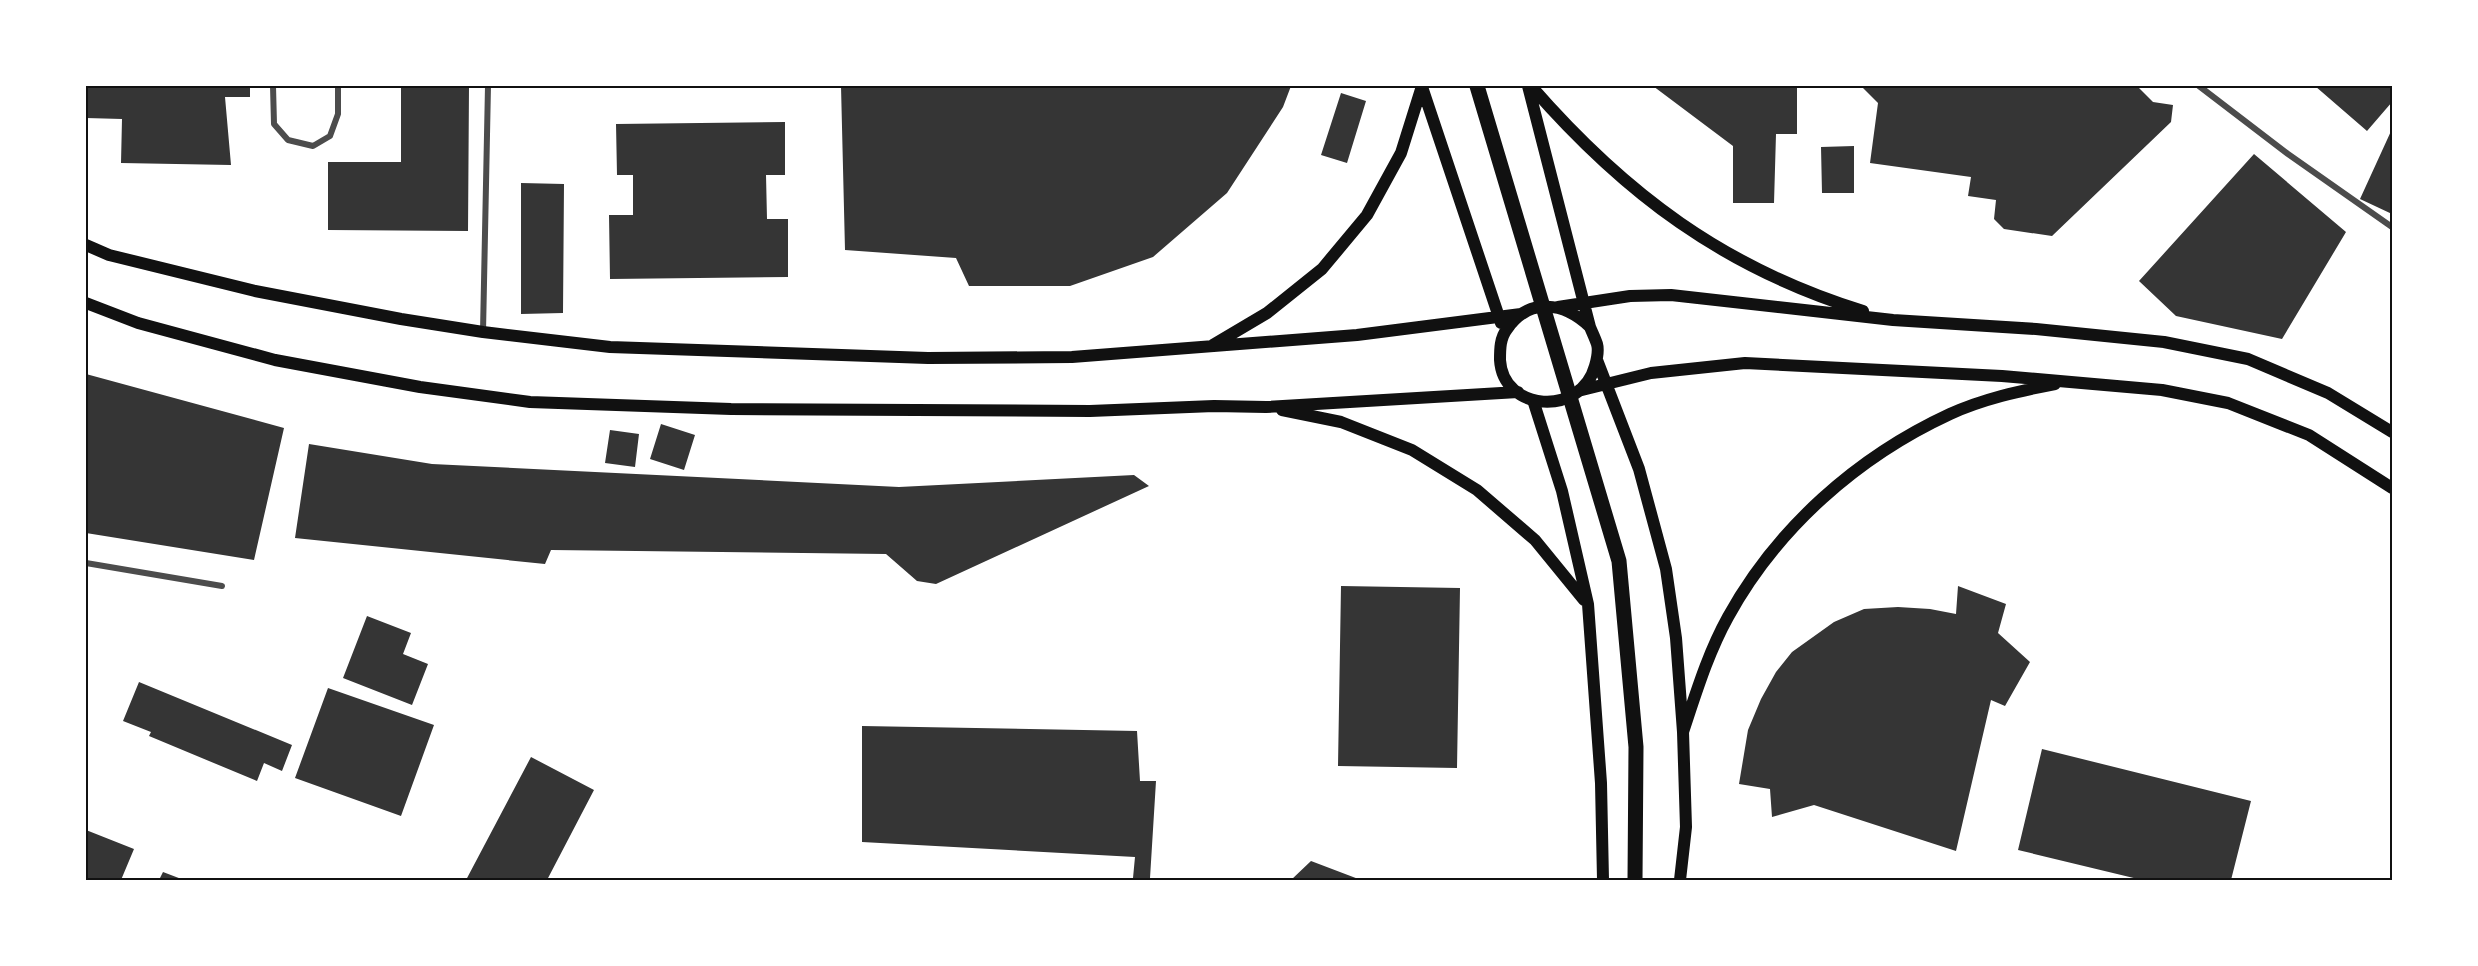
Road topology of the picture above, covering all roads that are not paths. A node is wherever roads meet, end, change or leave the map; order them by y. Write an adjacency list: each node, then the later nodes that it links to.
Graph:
1 (273, 86): 2 (street)
2 (338, 86)
3 (488, 86): 17 (street)
4 (1422, 86): 14 (main road); 19 (main road)
5 (1477, 86): 34 (main road)
6 (1529, 86): 10 (main road); 15 (main road)
7 (2199, 86): 8 (street)
8 (2392, 227)
9 (86, 245): 17 (main road)
10 (1584, 302): 12 (main road); 15 (main road); 16 (main road)
11 (86, 303): 26 (main road)
12 (1558, 307): 13 (main road); 16 (main road)
13 (1521, 314): 14 (main road); 18 (main road)
14 (1499, 318): 18 (main road); 19 (main road)
15 (1893, 320): 27 (main road)
16 (1590, 327): 20 (main road)
17 (483, 332): 19 (main road)
18 (1504, 333): 24 (main road)
19 (1209, 347)
20 (1597, 360): 22 (main road); 23 (main road)
21 (2069, 381): 22 (main road); 28 (main road); 32 (main road)
22 (1607, 383): 23 (main road); 32 (main road)
23 (1582, 390): 25 (main road)
24 (1518, 392): 25 (main road); 26 (main road)
25 (1533, 400): 31 (main road)
26 (1266, 407): 31 (main road)
27 (2392, 432)
28 (2392, 488)
29 (86, 563): 30 (street)
30 (222, 586)
31 (1588, 604): 33 (main road)
32 (1683, 732): 35 (main road)
33 (1603, 880)
34 (1635, 880)
35 (1680, 880)

